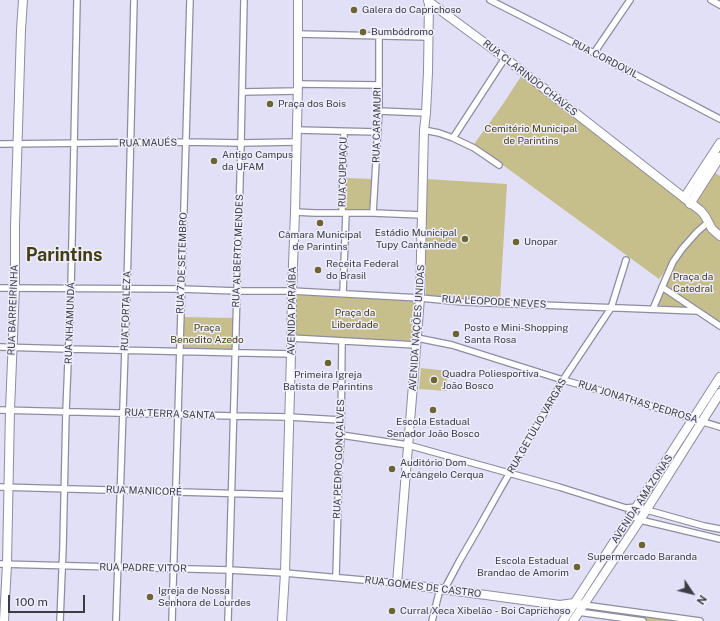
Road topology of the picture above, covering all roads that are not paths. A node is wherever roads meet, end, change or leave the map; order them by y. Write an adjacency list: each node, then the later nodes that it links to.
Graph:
1 (23, 0): 34 (street, RUA BARREIRINHA)
2 (77, 0): 35 (street, RUA NHAMUNDÁ)
3 (134, 0): 30 (street, RUA FORTALEZA)
4 (190, 0): 28 (street, RUA 7 DE SETEMBRO)
5 (244, 0): 19 (street, RUA ALBERTO MENDES)
6 (298, 0): 12 (street, AVENIDA PARAÍBA)
7 (429, 0): 14 (street, AVENIDA NAÇÕES UNIDAS); 16 (street, RUA CLARINDO CHAVES)
8 (490, 0): 15 (street, RUA CORDOVIL)
9 (630, 0): 15 (street)
10 (711, 0): 11 (street)
11 (720, 5)
12 (298, 34): 13 (street); 18 (street, AVENIDA PARAÍBA)
13 (379, 36): 14 (street); 17 (street, RUA CARAMURI)
14 (428, 38): 21 (street, AVENIDA NAÇÕES UNIDAS)
15 (594, 53): 22 (street, RUA CORDOVIL)
16 (505, 58): 27 (street); 38 (street, RUA CLARINDO CHAVES)
17 (378, 85): 18 (street); 20 (street, RUA CARAMURI)
18 (298, 87): 19 (street); 23 (street, AVENIDA PARAÍBA)
19 (242, 92): 31 (street, RUA ALBERTO MENDES)
20 (379, 111): 21 (street); 26 (street, RUA CARAMURI)
21 (426, 113): 24 (street, AVENIDA NAÇÕES UNIDAS)
22 (720, 119)
23 (297, 130): 25 (street); 29 (street, AVENIDA PARAÍBA)
24 (424, 130): 27 (street); 42 (street, AVENIDA NAÇÕES UNIDAS)
25 (344, 132): 26 (street); 40 (street, RUA CUPUAÇU)
26 (377, 132): 41 (street, RUA CARAMURI)
27 (453, 138): 37 (street)
28 (186, 142): 30 (street, RUA MAUÉS); 31 (street, RUA MAUÉS); 50 (street, RUA 7 DE SETEMBRO)
29 (296, 142): 31 (street, RUA MAUÉS); 39 (street, AVENIDA PARAÍBA)
30 (130, 143): 35 (street, RUA MAUÉS); 49 (street, RUA FORTALEZA)
31 (241, 143): 52 (street, RUA ALBERTO MENDES)
32 (720, 143): 38 (street)
33 (0, 144): 34 (street, RUA MAUÉS)
34 (18, 144): 35 (street, RUA MAUÉS); 46 (street, RUA BARREIRINHA)
35 (74, 144): 51 (street, RUA NHAMUNDÁ)
36 (720, 156): 38 (street)
37 (499, 165)
38 (687, 201): 43 (street, RUA CLARINDO CHAVES)
39 (295, 212): 40 (street); 53 (street, AVENIDA PARAÍBA)
40 (344, 213): 41 (street); 54 (street)
41 (373, 213): 42 (street)
42 (422, 215): 55 (street, AVENIDA NAÇÕES UNIDAS)
43 (709, 222): 44 (street, RUA CLARINDO CHAVES); 47 (street)
44 (720, 236)
45 (626, 260): 56 (street, RUA GETÚLIO VARGAS)
46 (15, 287): 48 (street, RUA LEOPODE NEVES); 51 (street, RUA LEOPODE NEVES); 64 (street, RUA BARREIRINHA)
47 (662, 287): 57 (street); 58 (street)
48 (0, 288)
49 (127, 288): 50 (street, RUA LEOPODE NEVES); 51 (street, RUA LEOPODE NEVES); 66 (street, RUA FORTALEZA)
50 (181, 288): 52 (street, RUA LEOPODE NEVES); 67 (street, RUA 7 DE SETEMBRO)
51 (71, 289): 65 (street, RUA NHAMUNDÁ)
52 (237, 291): 53 (street, RUA LEOPODE NEVES); 68 (street, RUA ALBERTO MENDES)
53 (292, 291): 54 (street, RUA LEOPODE NEVES); 60 (street, AVENIDA PARAÍBA)
54 (343, 293): 55 (street, RUA LEOPODE NEVES)
55 (420, 298): 56 (street, RUA LEOPODE NEVES); 62 (street, AVENIDA NAÇÕES UNIDAS)
56 (611, 308): 57 (street, RUA LEOPODE NEVES); 71 (street, RUA GETÚLIO VARGAS)
57 (653, 310): 58 (street, RUA LEOPODE NEVES)
58 (697, 311): 59 (street)
59 (720, 326)
60 (291, 338): 61 (street, RUA JONATHAS PEDROSA); 69 (street, AVENIDA PARAÍBA)
61 (342, 341): 62 (street, RUA JONATHAS PEDROSA); 81 (street, RUA PEDRO GONÇALVES)
62 (417, 341): 71 (street, RUA JONATHAS PEDROSA); 85 (street, AVENIDA NAÇÕES UNIDAS)
63 (0, 347): 64 (street)
64 (12, 347): 65 (street); 74 (street, RUA BARREIRINHA)
65 (69, 349): 66 (street); 75 (street, RUA NHAMUNDÁ)
66 (125, 350): 67 (street); 76 (street, RUA FORTALEZA)
67 (180, 351): 68 (street); 77 (street, RUA 7 DE SETEMBRO)
68 (236, 352): 69 (street); 78 (street, RUA ALBERTO MENDES)
69 (291, 354): 79 (street, AVENIDA PARAÍBA)
70 (720, 376): 80 (street, AVENIDA AMAZONAS)
71 (563, 380): 80 (street, RUA JONATHAS PEDROSA); 86 (street, RUA GETÚLIO VARGAS)
72 (720, 393): 82 (street, AVENIDA AMAZONAS)
73 (0, 410): 74 (street, RUA TERRA SANTA)
74 (10, 410): 75 (street, RUA TERRA SANTA); 87 (street, RUA BARREIRINHA)
75 (66, 411): 76 (street, RUA TERRA SANTA); 88 (street, RUA NHAMUNDÁ)
76 (123, 412): 77 (street, RUA TERRA SANTA); 89 (street, RUA FORTALEZA)
77 (178, 414): 78 (street, RUA TERRA SANTA); 90 (street, RUA 7 DE SETEMBRO)
78 (233, 416): 79 (street, RUA TERRA SANTA); 91 (street, RUA ALBERTO MENDES)
79 (289, 417): 81 (street, RUA TERRA SANTA); 92 (street, AVENIDA PARAÍBA)
80 (693, 419): 82 (street, RUA JONATHAS PEDROSA); 93 (street, AVENIDA AMAZONAS)
81 (340, 420): 84 (street, RUA PEDRO GONÇALVES)
82 (702, 422): 83 (street, RUA JONATHAS PEDROSA); 95 (street, AVENIDA AMAZONAS)
83 (720, 427)
84 (341, 435): 85 (street); 108 (street, RUA PEDRO GONÇALVES)
85 (408, 445): 86 (street); 109 (street, AVENIDA NAÇÕES UNIDAS)
86 (510, 473): 94 (street); 110 (street, RUA GETÚLIO VARGAS)
87 (4, 487): 88 (street, RUA MANICORÉ); 102 (street, RUA BARREIRINHA)
88 (64, 488): 89 (street, RUA MANICORÉ); 103 (street, RUA NHAMUNDÁ)
89 (120, 490): 90 (street, RUA MANICORÉ); 104 (street, RUA FORTALEZA)
90 (175, 492): 91 (street, RUA MANICORÉ); 105 (street, RUA 7 DE SETEMBRO)
91 (232, 493): 92 (street, RUA MANICORÉ); 106 (street, RUA ALBERTO MENDES)
92 (287, 495): 107 (street, AVENIDA PARAÍBA)
93 (636, 507): 94 (street); 95 (street); 96 (street, AVENIDA AMAZONAS)
94 (626, 508): 96 (street)
95 (646, 510): 97 (street, AVENIDA AMAZONAS); 98 (street)
96 (631, 516): 97 (street); 112 (street, AVENIDA AMAZONAS)
97 (640, 520): 100 (street); 111 (street, AVENIDA AMAZONAS)
98 (704, 526): 99 (street); 100 (street)
99 (720, 529)
100 (702, 535): 101 (street)
101 (720, 539)
102 (4, 564): 103 (street, RUA PADRE VITOR); 114 (street, RUA BARREIRINHA)
103 (62, 566): 104 (street, RUA PADRE VITOR); 115 (street, RUA NHAMUNDÁ)
104 (118, 567): 105 (street, RUA PADRE VITOR); 116 (street, RUA FORTALEZA)
105 (173, 568): 106 (street, RUA PADRE VITOR); 117 (street, RUA 7 DE SETEMBRO)
106 (229, 570): 107 (street, RUA PADRE VITOR); 118 (street, RUA ALBERTO MENDES)
107 (285, 573): 108 (street, RUA GOMES DE CASTRO); 119 (street, AVENIDA PARAÍBA)
108 (336, 577): 109 (street, RUA GOMES DE CASTRO)
109 (397, 583): 110 (street, RUA GOMES DE CASTRO)
110 (442, 590): 112 (street, RUA GOMES DE CASTRO); 120 (street, RUA GETÚLIO VARGAS)
111 (584, 605): 112 (street, AVENIDA AMAZONAS); 113 (street)
112 (574, 609): 121 (street, AVENIDA AMAZONAS); 122 (street, AVENIDA AMAZONAS); 123 (street, RUA GOMES DE CASTRO)
113 (680, 620): 124 (street)
114 (4, 621)
115 (60, 621)
116 (116, 621)
117 (172, 621)
118 (228, 621)
119 (282, 621)
120 (432, 621)
121 (563, 621)
122 (573, 621)
123 (643, 621)
124 (700, 621)

